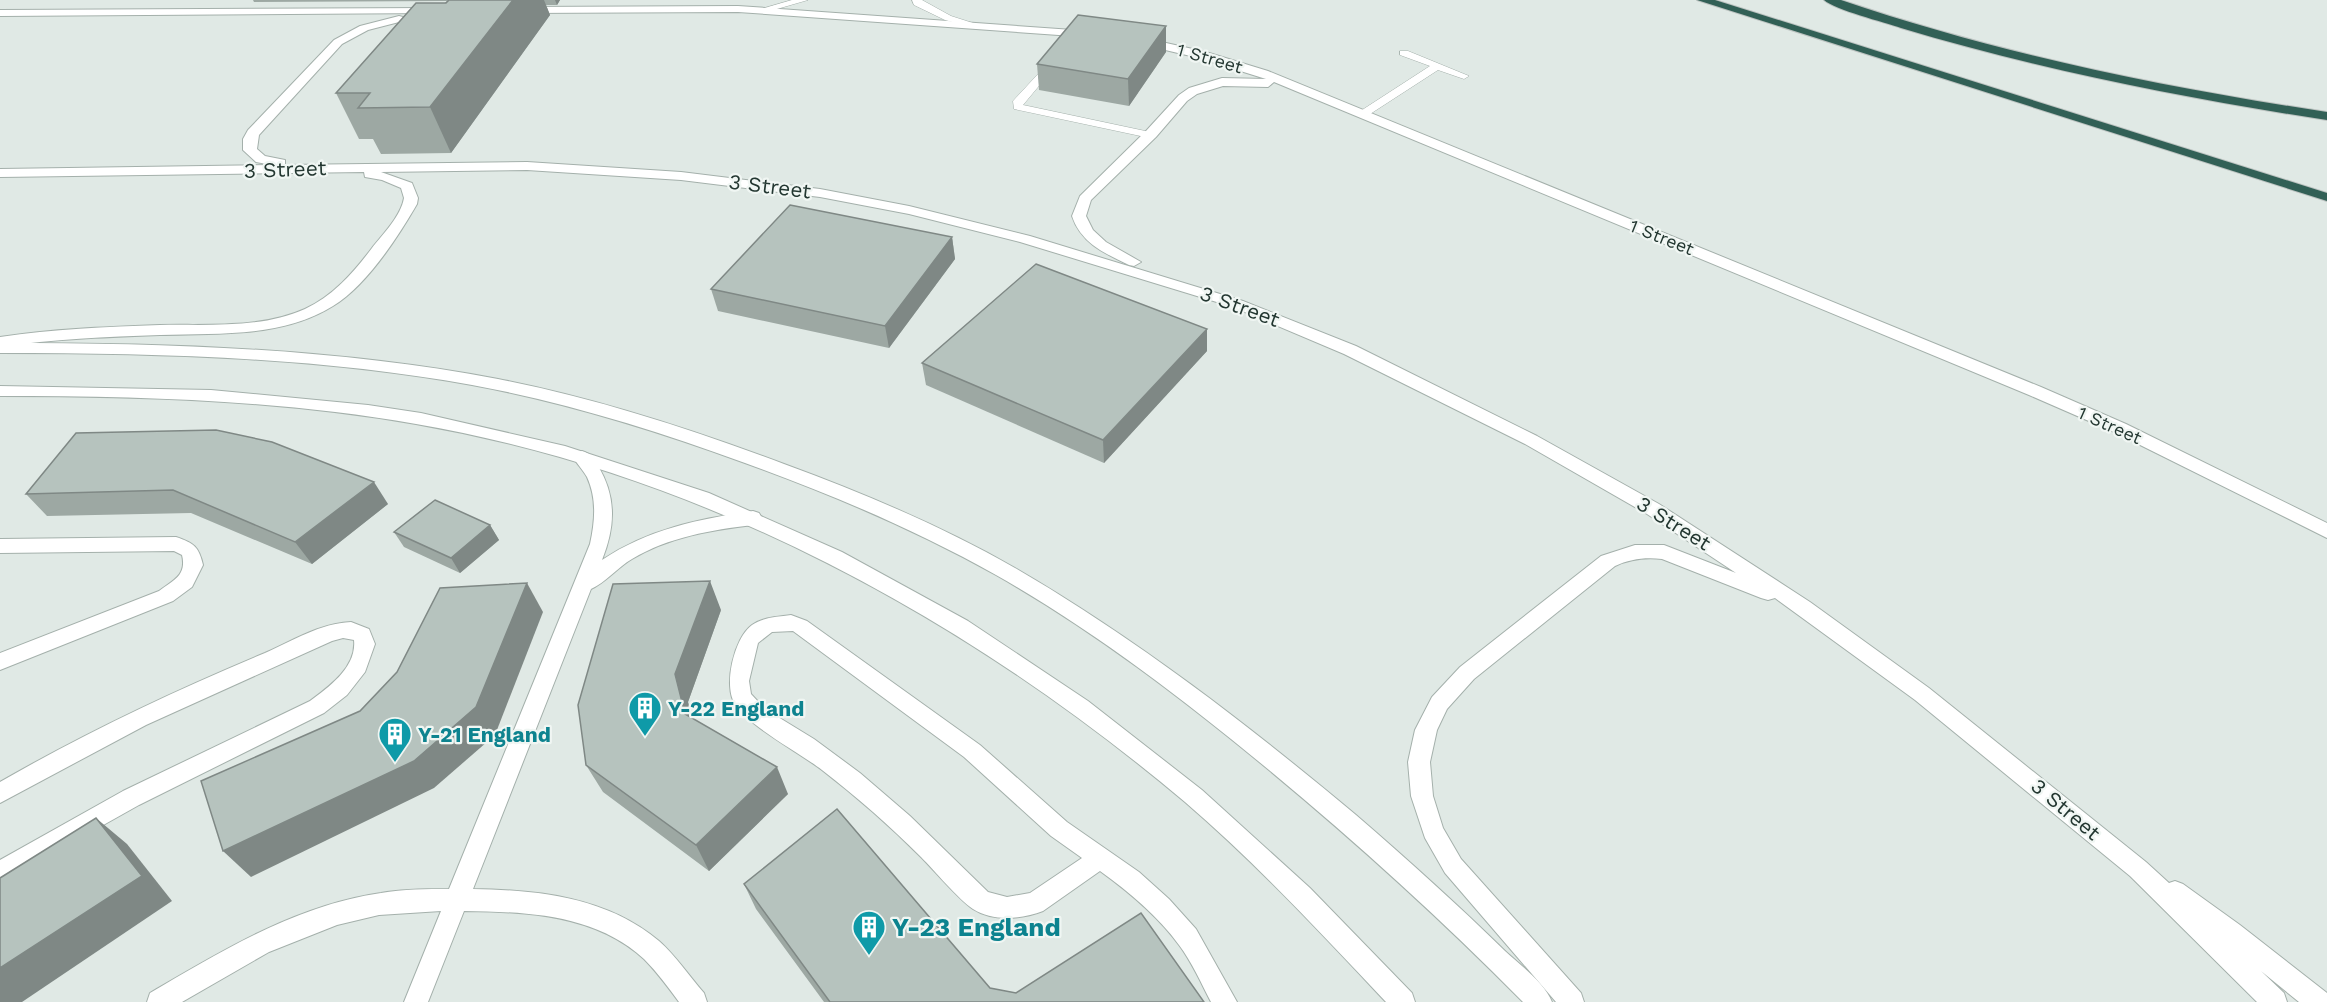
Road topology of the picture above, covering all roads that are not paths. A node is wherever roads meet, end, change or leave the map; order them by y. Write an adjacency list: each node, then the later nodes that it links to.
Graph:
1 (803, 0): 6 (lane)
2 (917, 0): 8 (lane)
3 (1702, 0): 21 (highway)
4 (1830, 0): 17 (highway)
5 (514, 10): 6 (street)
6 (763, 10): 8 (street)
7 (0, 13): 19 (street)
8 (974, 25): 9 (street)
9 (1103, 36)
10 (1126, 39): 15 (street, 1 Street)
11 (1404, 53): 12 (lane)
12 (1437, 66): 14 (lane); 16 (lane)
13 (1043, 75): 18 (lane)
14 (1464, 76)
15 (1294, 86): 16 (street, 1 Street); 18 (street)
16 (1363, 114): 28 (street, 1 Street)
17 (2327, 116)
18 (1150, 135): 22 (street)
19 (334, 168): 20 (street, 3 Street); 22 (street, 3 Street); 23 (street)
20 (0, 173)
21 (2327, 198)
22 (1182, 285): 31 (street, 3 Street)
23 (0, 342)
24 (0, 348): 43 (street)
25 (0, 391): 26 (street)
26 (582, 457): 27 (street); 30 (street)
27 (753, 518): 30 (street); 42 (street)
28 (2327, 531)
29 (0, 546): 32 (street)
30 (583, 586): 37 (street)
31 (1803, 607): 35 (street, 3 Street); 44 (street)
32 (0, 662)
33 (0, 793): 36 (street)
34 (1099, 859): 34 (street); 41 (street)
35 (2138, 868): 45 (street, 3 Street); 46 (street)
36 (0, 872)
37 (457, 900): 38 (street); 39 (street); 40 (street)
38 (159, 1002)
39 (416, 1002)
40 (696, 1002)
41 (1226, 1002)
42 (1403, 1002)
43 (1540, 1002)
44 (1572, 1002)
45 (2275, 1002)
46 (2318, 1002)

